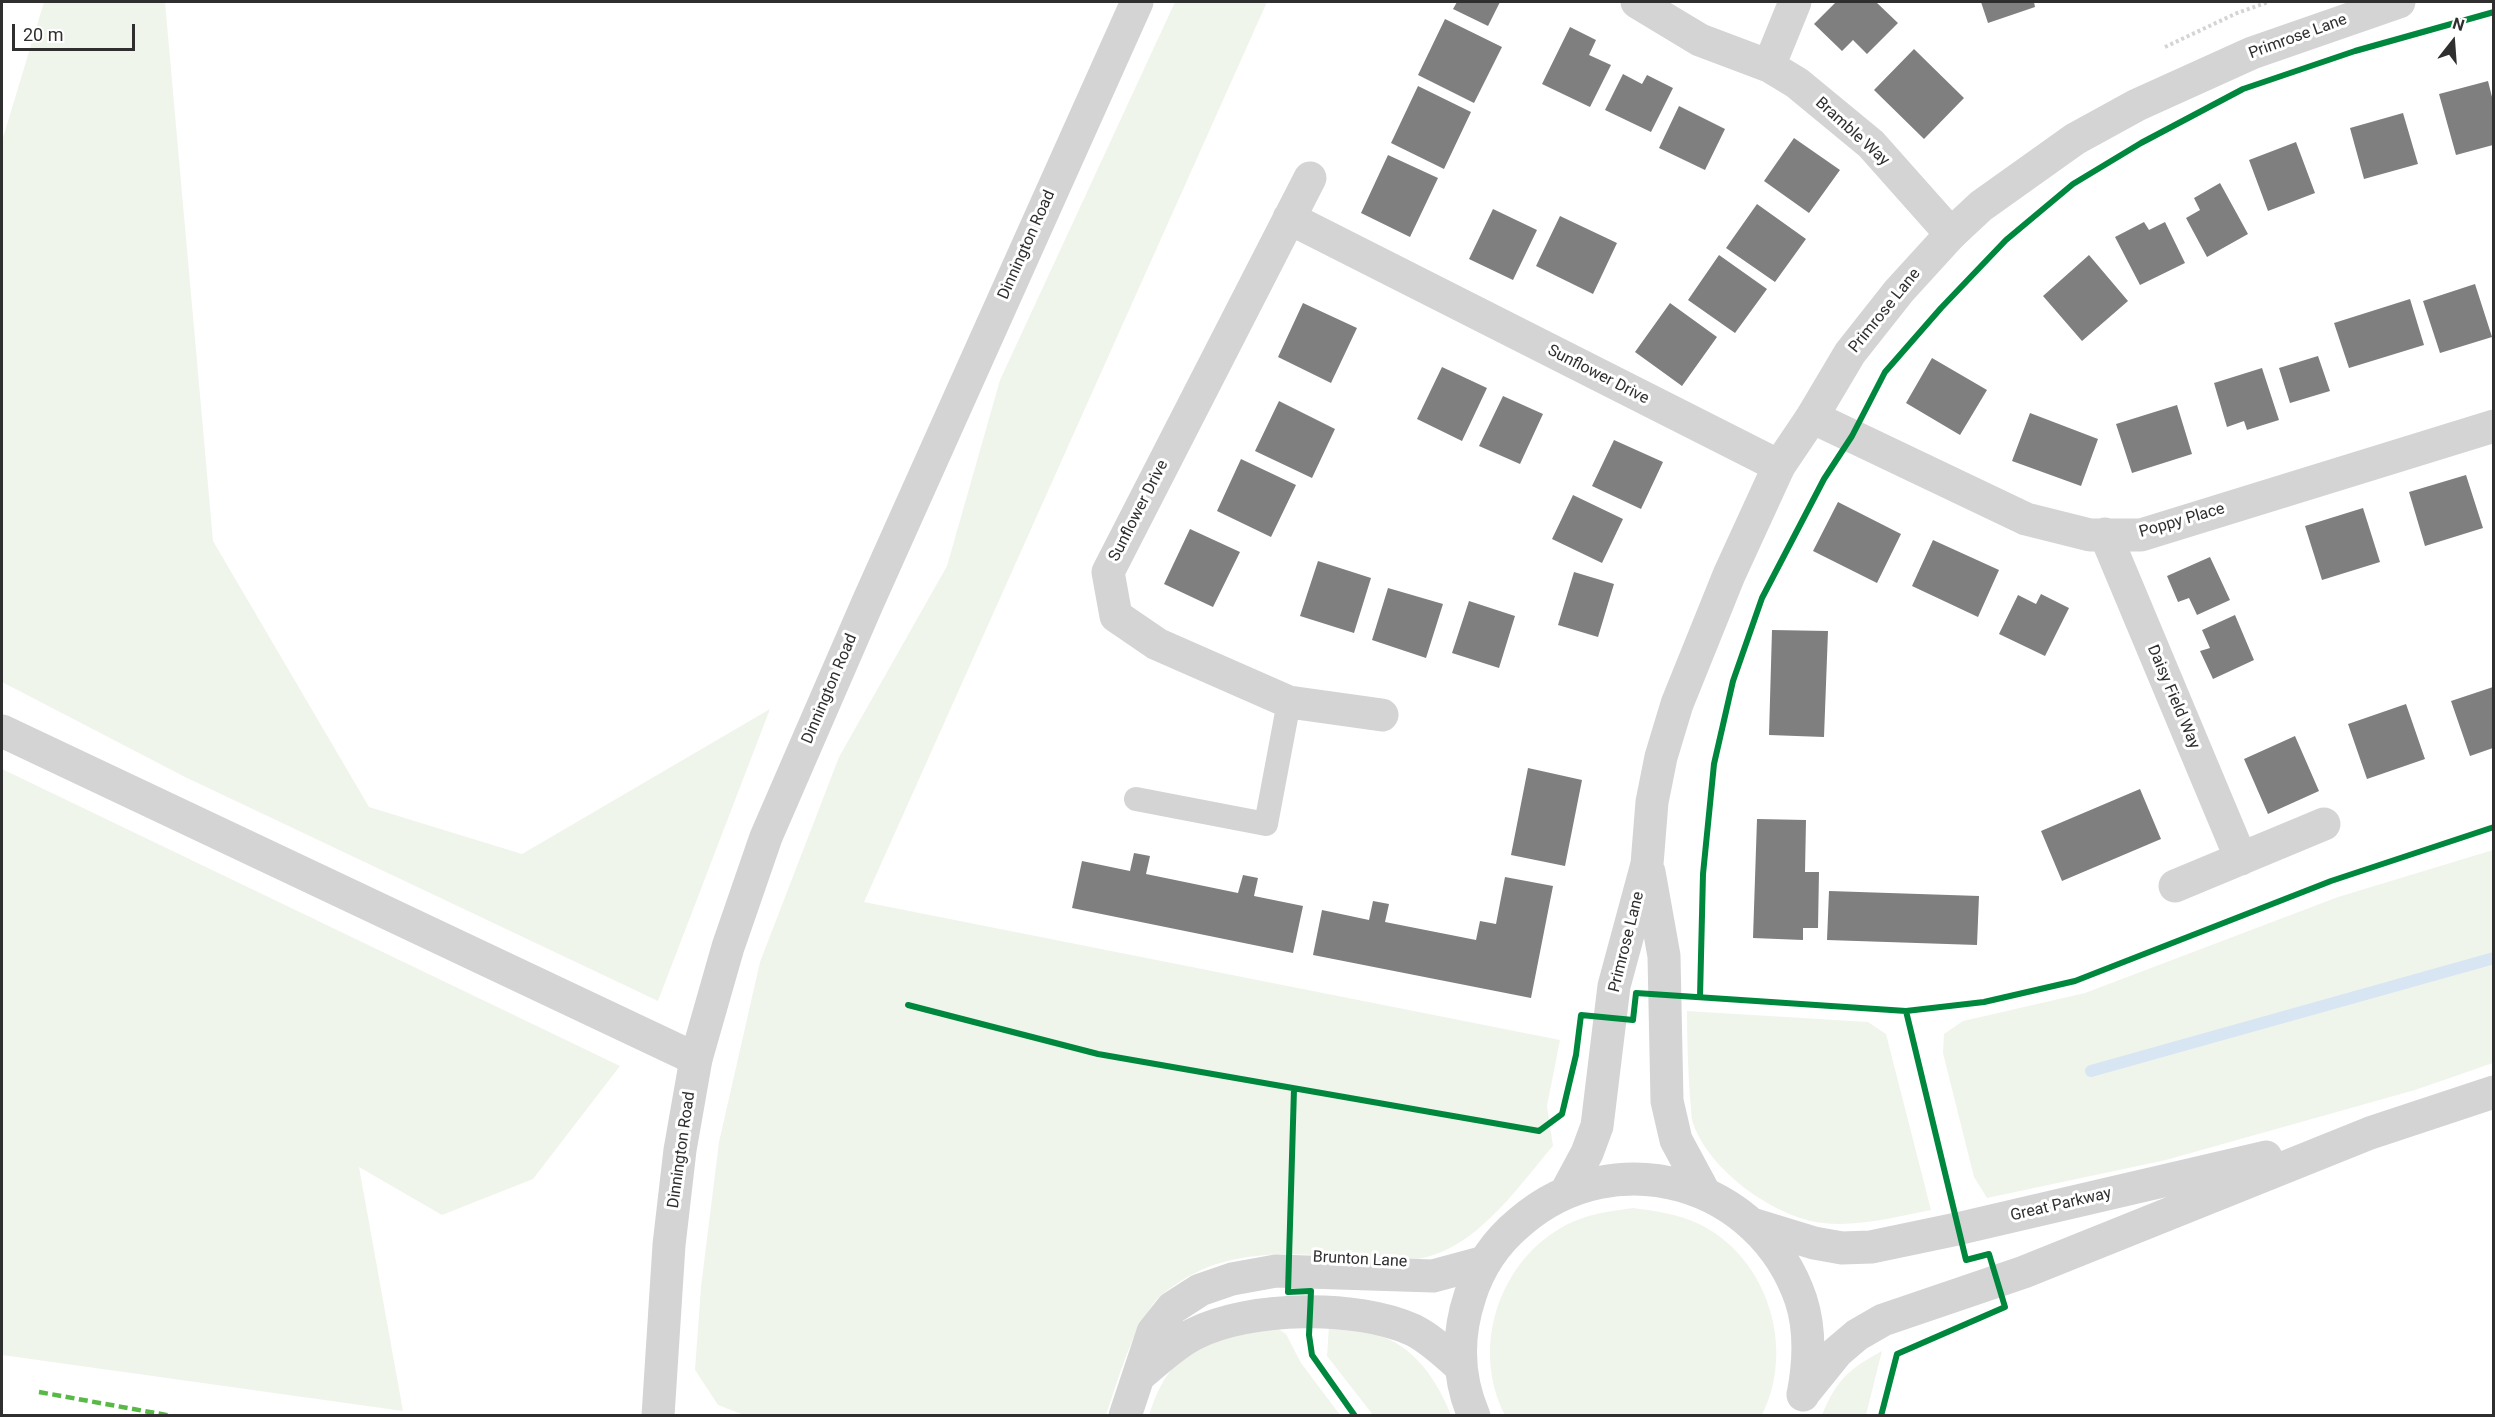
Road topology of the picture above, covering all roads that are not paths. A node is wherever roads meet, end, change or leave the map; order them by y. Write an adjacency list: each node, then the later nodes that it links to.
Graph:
1 (1137, 2): 21 (street, Dinnington Road)
2 (1637, 2): 5 (street, Bramble Way)
3 (1795, 2): 5 (street)
4 (2399, 2): 8 (street, Primrose Lane)
5 (1769, 66): 8 (street, Bramble Way)
6 (1310, 178): 7 (street, Sunflower Drive)
7 (1289, 219): 11 (street, Sunflower Drive); 13 (street, Sunflower Drive)
8 (1951, 234): 9 (street, Primrose Lane)
9 (1812, 417): 11 (street, Primrose Lane); 12 (street, Poppy Place)
10 (2493, 426): 12 (street, Poppy Place)
11 (1779, 466): 19 (street, Primrose Lane)
12 (2105, 534): 18 (street, Daisy Field Way)
13 (1289, 702): 14 (street, Sunflower Drive); 16 (lane)
14 (1382, 715)
15 (2, 731): 21 (street)
16 (1136, 799)
17 (2324, 824): 18 (street)
18 (2241, 859): 20 (street)
19 (1647, 864): 24 (street, Primrose Lane); 25 (street, Primrose Lane)
20 (2175, 886)
21 (696, 1059): 31 (street, Dinnington Road)
22 (2493, 1092): 23 (street, Great Parkway)
23 (2370, 1133): 26 (street, Great Parkway); 30 (street, Great Parkway)
24 (1566, 1192): 25 (street, Great Parkway); 27 (street, Great Parkway)
25 (1704, 1192): 26 (street, Great Parkway)
26 (1751, 1223): 30 (street, Great Parkway)
27 (1485, 1262): 28 (street, Great Parkway); 29 (street, Brunton Lane)
28 (1460, 1366): 29 (street); 33 (street, Great Parkway)
29 (1140, 1375): 32 (street, Brunton Lane)
30 (1800, 1405)
31 (658, 1416)
32 (1125, 1416)
33 (1474, 1416)

